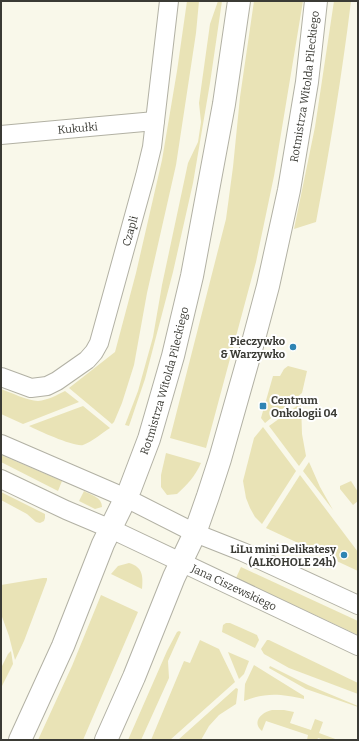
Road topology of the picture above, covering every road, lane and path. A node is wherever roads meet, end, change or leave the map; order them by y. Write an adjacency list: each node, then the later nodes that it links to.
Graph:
1 (169, 1): 4 (street, Czapli)
2 (238, 1): 9 (main road, Rotmistrza Witolda Pileckiego)
3 (316, 1): 11 (main road, Rotmistrza Witolda Pileckiego)
4 (155, 122): 5 (street, Kukułki); 6 (street, Czapli)
5 (1, 135)
6 (1, 376)
7 (1, 444): 9 (street)
8 (1, 479): 10 (street, Jana Ciszewskiego)
9 (126, 498): 10 (main road, Rotmistrza Witolda Pileckiego); 11 (street)
10 (111, 529): 12 (street, Jana Ciszewskiego); 15 (main road, Rotmistrza Witolda Pileckiego)
11 (195, 532): 12 (main road, Rotmistrza Witolda Pileckiego); 13 (street)
12 (180, 562): 14 (street, Jana Ciszewskiego); 16 (main road, Rotmistrza Witolda Pileckiego)
13 (358, 606)
14 (358, 646)
15 (20, 740)
16 (106, 740)

